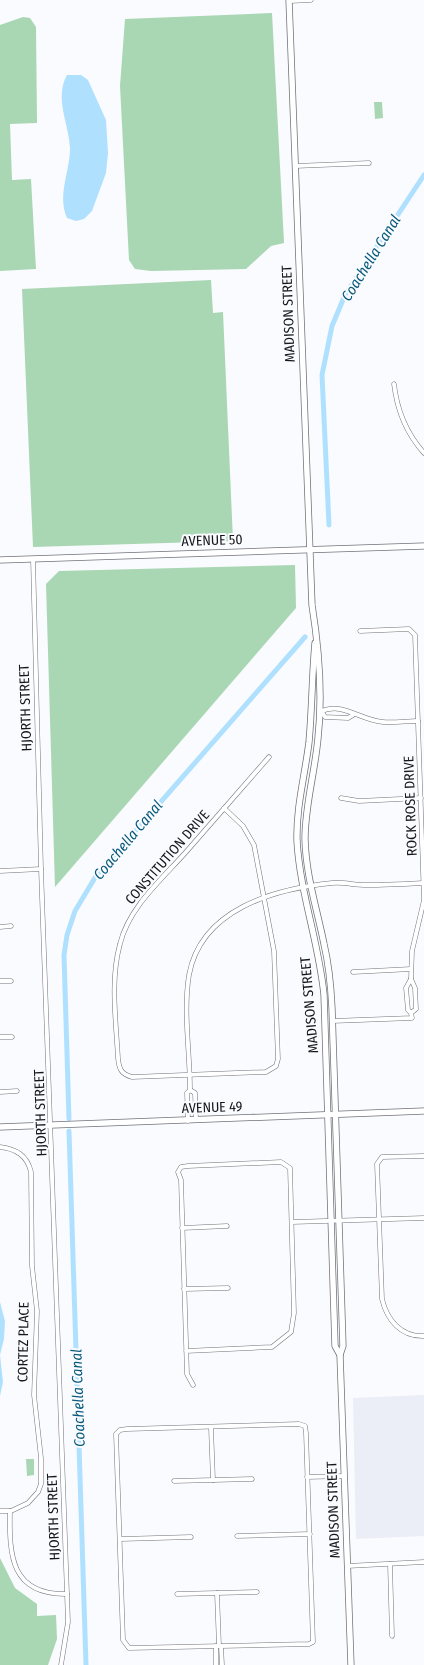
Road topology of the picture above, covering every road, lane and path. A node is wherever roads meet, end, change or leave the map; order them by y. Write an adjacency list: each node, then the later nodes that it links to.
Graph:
1 (289, 0): 2 (street); 4 (main road, MADISON STREET)
2 (311, 0)
3 (369, 163): 4 (street)
4 (295, 166): 8 (main road, MADISON STREET)
5 (394, 384): 6 (street)
6 (424, 454)
7 (424, 546): 8 (main road, AVENUE 50)
8 (311, 550): 9 (main road, AVENUE 50); 11 (main road, MADISON STREET)
9 (33, 559): 10 (main road, AVENUE 50); 22 (street, HJORTH STREET)
10 (0, 560)
11 (316, 626): 14 (main road, MADISON STREET); 26 (main road, MADISON STREET)
12 (360, 631): 17 (street, ROCK ROSE DRIVE)
13 (336, 708): 14 (street); 15 (street); 16 (street)
14 (321, 712): 16 (street); 25 (main road, MADISON STREET)
15 (354, 715): 16 (street); 17 (street)
16 (336, 717)
17 (418, 721): 20 (street, ROCK ROSE DRIVE)
18 (269, 757): 21 (street, CONSTITUTION DRIVE)
19 (341, 798): 20 (street)
20 (421, 798): 24 (street, ROCK ROSE DRIVE)
21 (224, 808): 27 (street); 40 (street, CONSTITUTION DRIVE)
22 (41, 869): 23 (street); 51 (street, HJORTH STREET)
23 (0, 871)
24 (423, 883): 25 (street); 30 (street, ROCK ROSE DRIVE)
25 (310, 887): 26 (street); 36 (main road, MADISON STREET)
26 (303, 888): 27 (street); 37 (main road, MADISON STREET)
27 (264, 898): 40 (street); 40 (street)
28 (11, 926): 29 (street)
29 (0, 927)
30 (411, 969): 31 (street); 32 (street, ROCK ROSE DRIVE)
31 (352, 972)
32 (411, 979): 35 (street, ROCK ROSE DRIVE); 35 (street, ROCK ROSE DRIVE)
33 (0, 981): 34 (street)
34 (11, 981)
35 (412, 1016): 36 (street)
36 (332, 1021): 37 (street); 48 (main road, MADISON STREET)
37 (325, 1022): 47 (main road, MADISON STREET)
38 (0, 1037): 39 (street)
39 (12, 1037)
40 (190, 1074): 41 (street)
41 (190, 1090): 44 (street); 45 (street)
42 (17, 1091): 43 (street)
43 (0, 1092)
44 (195, 1103): 45 (street); 50 (street)
45 (187, 1104): 49 (street)
46 (424, 1112): 48 (main road, AVENUE 49)
47 (327, 1116): 48 (main road, AVENUE 49); 50 (main road, AVENUE 49); 58 (main road, MADISON STREET)
48 (336, 1116): 59 (main road, MADISON STREET)
49 (188, 1121): 50 (main road, AVENUE 49); 51 (main road, AVENUE 49)
50 (196, 1121)
51 (52, 1125): 52 (main road, AVENUE 49); 85 (street, HJORTH STREET)
52 (0, 1127)
53 (0, 1147): 75 (street, CORTEZ PLACE)
54 (424, 1156): 56 (street)
55 (424, 1218): 56 (street)
56 (379, 1220): 59 (street); 64 (street)
57 (292, 1222): 58 (street); 61 (street); 65 (street)
58 (331, 1222): 59 (street); 66 (main road, MADISON STREET)
59 (340, 1222): 66 (main road, MADISON STREET)
60 (227, 1226): 61 (street)
61 (182, 1228): 63 (street)
62 (228, 1288): 63 (street)
63 (184, 1289): 65 (street)
64 (424, 1336)
65 (186, 1351): 67 (street)
66 (340, 1355): 69 (main road, MADISON STREET)
67 (193, 1385)
68 (211, 1428): 70 (street); 72 (street); 79 (street)
69 (344, 1476): 70 (street); 82 (main road, MADISON STREET)
70 (307, 1477): 76 (street)
71 (252, 1479): 72 (street)
72 (213, 1480): 73 (street)
73 (174, 1481)
74 (0, 1511): 75 (street)
75 (10, 1511): 85 (street)
76 (310, 1534): 77 (street); 88 (street)
77 (238, 1536)
78 (191, 1537): 79 (street)
79 (121, 1539): 88 (street)
80 (424, 1562): 81 (street)
81 (390, 1564): 82 (street); 87 (street)
82 (348, 1566): 92 (main road, MADISON STREET)
83 (257, 1592): 84 (street)
84 (217, 1593): 86 (street); 88 (street)
85 (67, 1594): 89 (street, HJORTH STREET)
86 (177, 1594)
87 (392, 1636)
88 (219, 1646): 90 (street); 91 (street)
89 (61, 1665)
90 (216, 1665)
91 (222, 1665)
92 (351, 1665)

